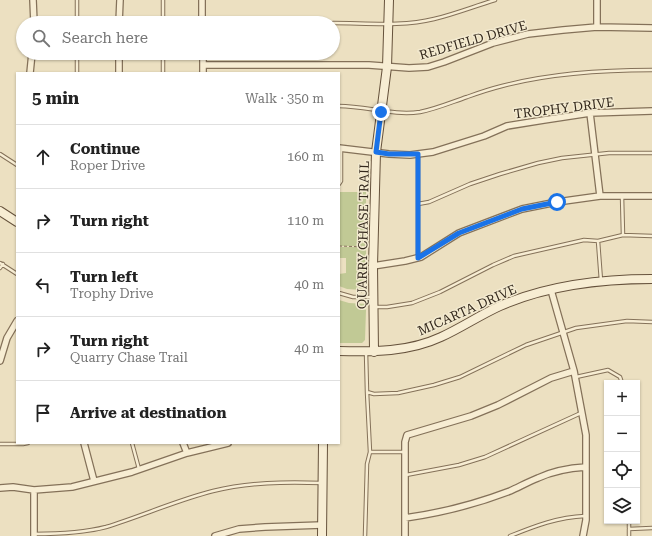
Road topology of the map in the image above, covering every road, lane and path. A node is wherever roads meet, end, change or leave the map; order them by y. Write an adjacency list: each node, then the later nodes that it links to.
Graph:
1 (32, 0): 9 (street)
2 (77, 0): 10 (lane)
3 (120, 0): 11 (street)
4 (163, 0): 12 (lane)
5 (202, 0): 13 (street)
6 (389, 0): 15 (street, QUARRY CHASE TRAIL)
7 (495, 0): 15 (lane)
8 (597, 0): 16 (street)
9 (33, 16)
10 (77, 16)
11 (119, 16)
12 (163, 16)
13 (203, 16)
14 (340, 23): 15 (lane)
15 (389, 23): 24 (street, QUARRY CHASE TRAIL)
16 (597, 27): 17 (street, REDFIELD DRIVE); 24 (street, REDFIELD DRIVE)
17 (652, 28)
18 (31, 60): 26 (street)
19 (77, 60): 27 (lane)
20 (119, 60): 28 (street)
21 (163, 60): 29 (lane)
22 (203, 60): 23 (street)
23 (203, 64): 24 (street, REDFIELD DRIVE); 30 (street)
24 (387, 67): 33 (street, QUARRY CHASE TRAIL)
25 (652, 70): 33 (lane)
26 (30, 72)
27 (76, 72)
28 (119, 72)
29 (163, 72)
30 (203, 72)
31 (340, 106): 33 (lane)
32 (652, 111): 34 (street, TROPHY DRIVE)
33 (381, 112): 36 (street, QUARRY CHASE TRAIL)
34 (590, 113): 39 (street, TROPHY DRIVE); 40 (street)
35 (340, 148): 36 (street, TROPHY DRIVE); 42 (lane)
36 (376, 152): 39 (street, TROPHY DRIVE); 56 (street, QUARRY CHASE TRAIL)
37 (652, 153): 40 (lane)
38 (0, 154): 41 (lane)
39 (418, 154): 46 (lane)
40 (595, 155): 43 (street); 46 (lane)
41 (16, 164)
42 (340, 182)
43 (600, 196): 44 (street); 54 (street)
44 (622, 196): 45 (street); 49 (lane)
45 (652, 196)
46 (418, 204): 54 (lane)
47 (0, 211): 48 (street)
48 (16, 221)
49 (623, 234): 50 (lane); 51 (lane)
50 (652, 236)
51 (598, 241): 60 (lane); 66 (lane)
52 (340, 246): 53 (path)
53 (367, 247)
54 (418, 258): 56 (street)
55 (1, 263): 57 (lane); 58 (lane)
56 (373, 266): 65 (street, QUARRY CHASE TRAIL)
57 (0, 268)
58 (16, 273)
59 (652, 279): 60 (street, MICARTA DRIVE)
60 (601, 281): 62 (street, MICARTA DRIVE)
61 (367, 286): 63 (path)
62 (551, 290): 69 (street); 71 (street, MICARTA DRIVE)
63 (358, 292)
64 (340, 293): 65 (lane)
65 (373, 297): 66 (street, QUARRY CHASE TRAIL)
66 (373, 307): 71 (street, QUARRY CHASE TRAIL)
67 (16, 322): 72 (street)
68 (652, 322): 69 (lane)
69 (563, 333): 73 (street); 75 (lane)
70 (340, 352): 71 (street, MICARTA DRIVE)
71 (370, 352): 75 (lane)
72 (0, 361)
73 (575, 374): 74 (lane); 76 (street); 85 (street)
74 (621, 380)
75 (367, 392): 84 (lane)
76 (582, 412): 87 (street); 89 (lane)
77 (0, 444): 78 (lane)
78 (16, 444)
79 (84, 444): 90 (street)
80 (132, 444): 88 (lane)
81 (183, 444): 86 (street)
82 (224, 444): 86 (street)
83 (323, 444): 91 (street)
84 (370, 452): 85 (lane); 103 (lane)
85 (405, 452): 89 (street)
86 (186, 453): 88 (street)
87 (586, 467): 94 (street); 95 (street)
88 (139, 469): 90 (street)
89 (405, 475): 95 (street)
90 (94, 481): 93 (street)
91 (322, 483): 97 (street); 100 (lane)
92 (0, 488): 93 (street)
93 (34, 490): 100 (street)
94 (586, 516): 105 (lane); 106 (street)
95 (405, 518): 104 (street)
96 (629, 524): 99 (lane)
97 (322, 525): 101 (street); 102 (street)
98 (652, 528): 99 (lane)
99 (629, 529): 107 (lane)
100 (34, 535)
101 (215, 536)
102 (322, 536)
103 (365, 536)
104 (405, 536)
105 (510, 536)
106 (583, 536)
107 (629, 536)

